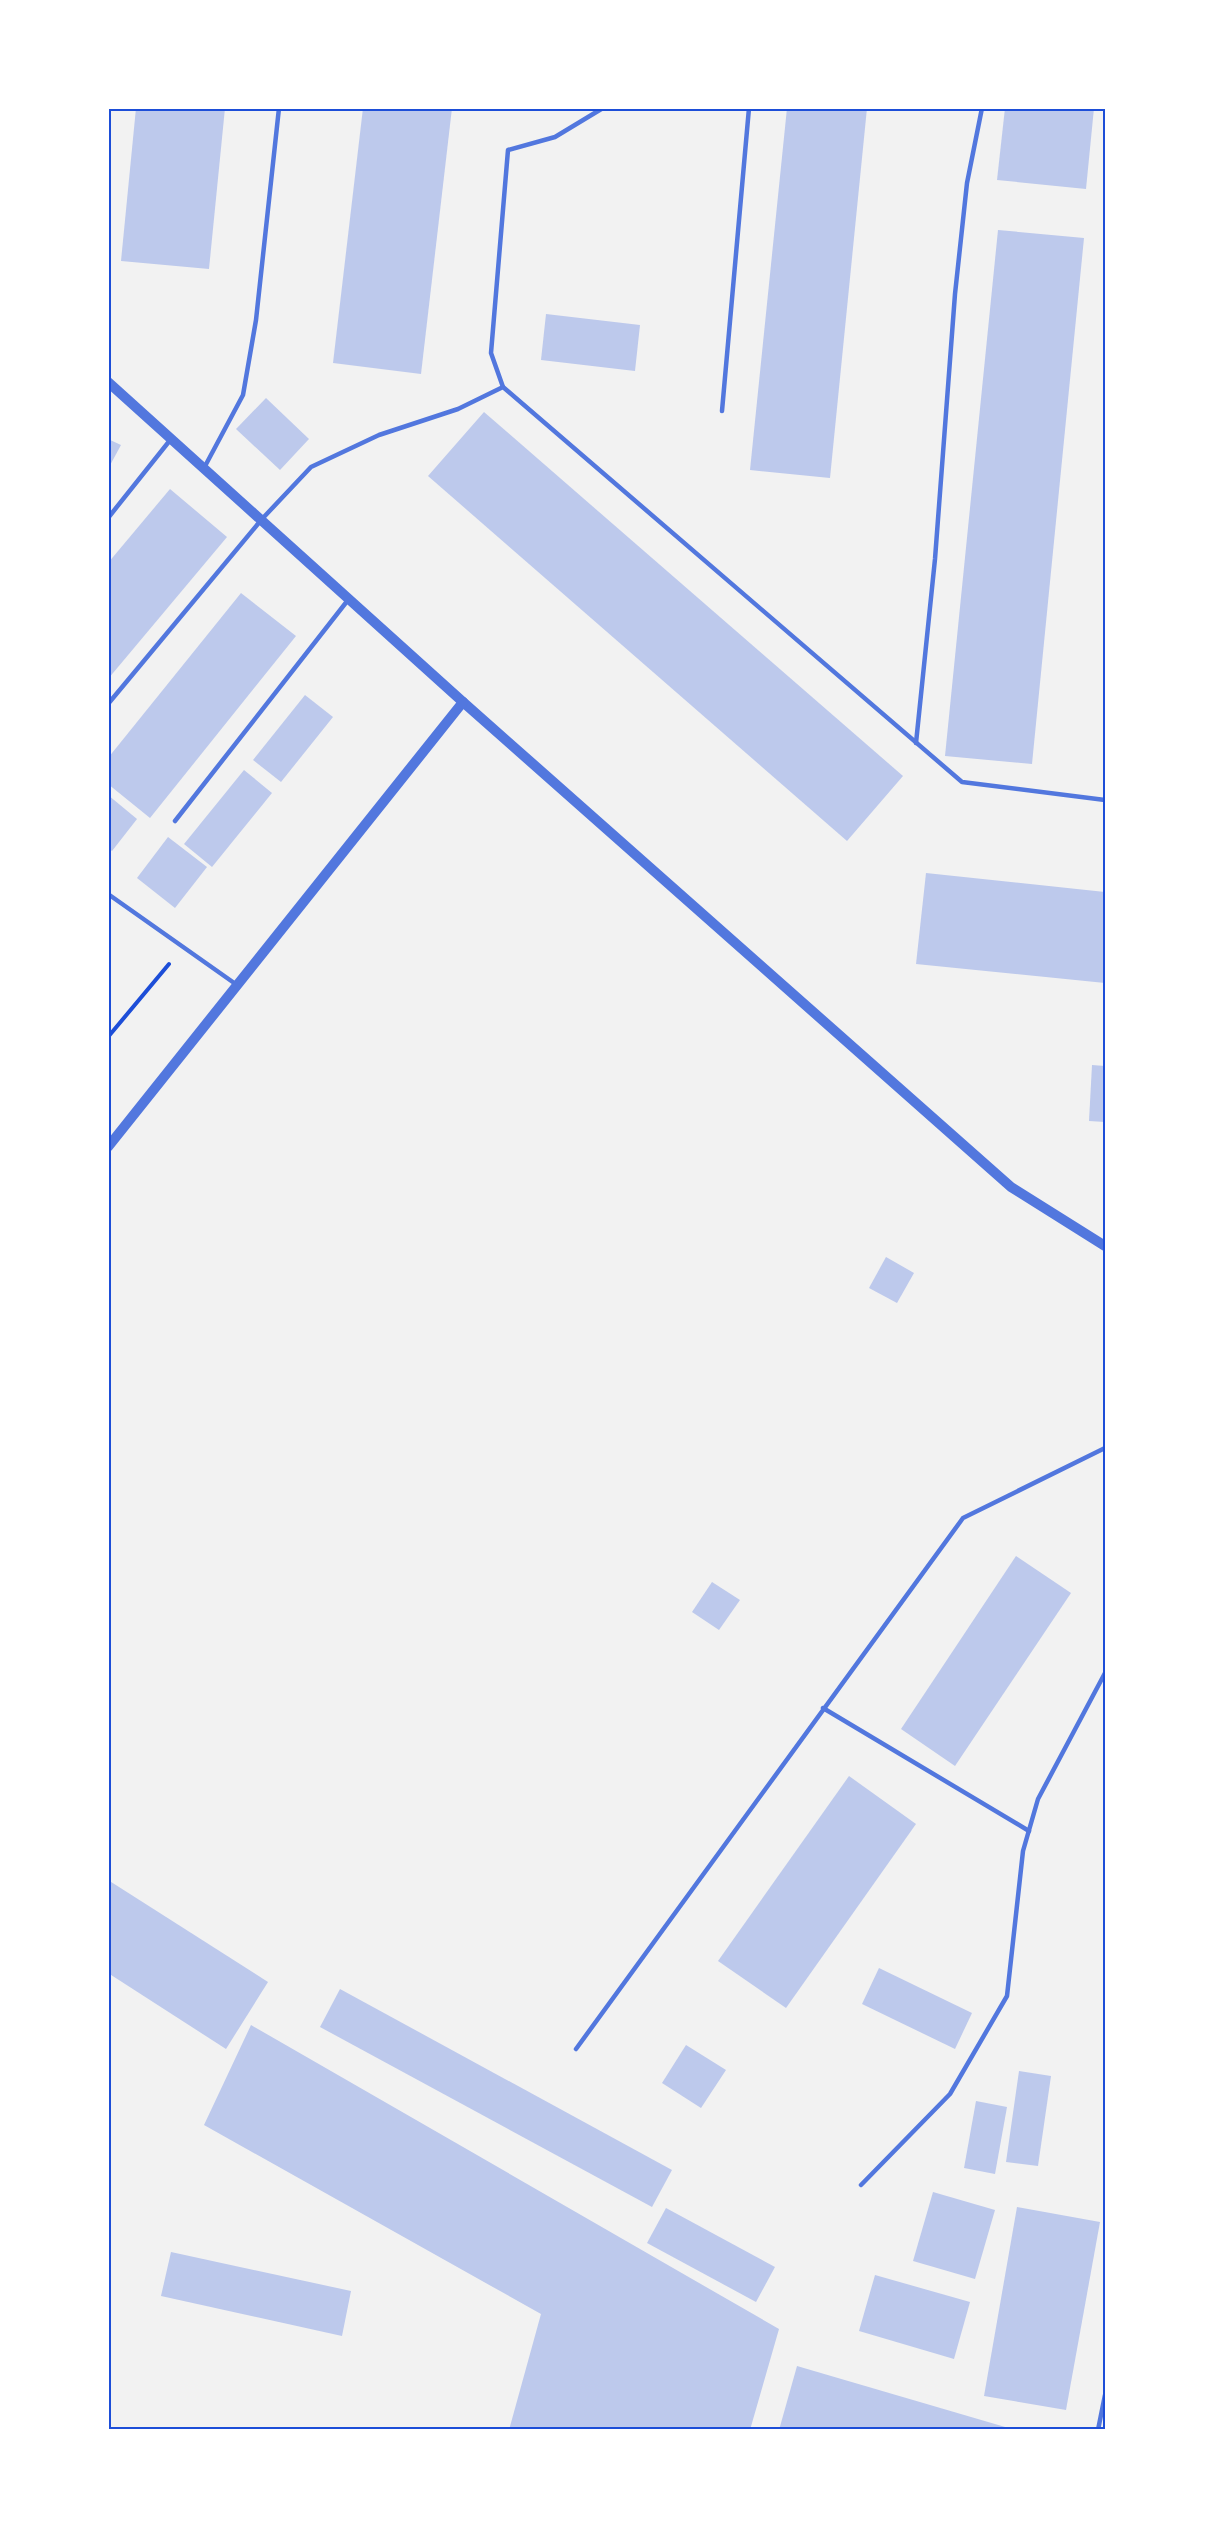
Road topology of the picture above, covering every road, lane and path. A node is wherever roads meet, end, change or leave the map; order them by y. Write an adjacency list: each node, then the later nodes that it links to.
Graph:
1 (279, 108): 9 (lane)
2 (603, 108): 6 (lane)
3 (749, 108): 7 (lane)
4 (982, 108): 15 (lane)
5 (108, 382): 8 (street)
6 (503, 387): 11 (lane); 15 (lane)
7 (722, 411)
8 (171, 439): 9 (street); 10 (lane)
9 (203, 468): 11 (street)
10 (108, 518)
11 (262, 519): 12 (street); 14 (lane)
12 (348, 600): 13 (street); 17 (lane)
13 (463, 702): 20 (street); 23 (street)
14 (108, 704)
15 (916, 743): 16 (lane)
16 (1105, 800)
17 (175, 821)
18 (108, 894): 19 (lane)
19 (183, 947): 20 (lane); 21 (path)
20 (237, 985): 22 (street)
21 (108, 1037)
22 (108, 1147)
23 (1105, 1246)
24 (1105, 1448): 26 (lane)
25 (1105, 1673): 27 (lane)
26 (823, 1708): 27 (lane); 28 (lane)
27 (1029, 1832): 29 (lane)
28 (576, 2049)
29 (861, 2185)
30 (1105, 2395): 31 (lane)
31 (1098, 2430)

